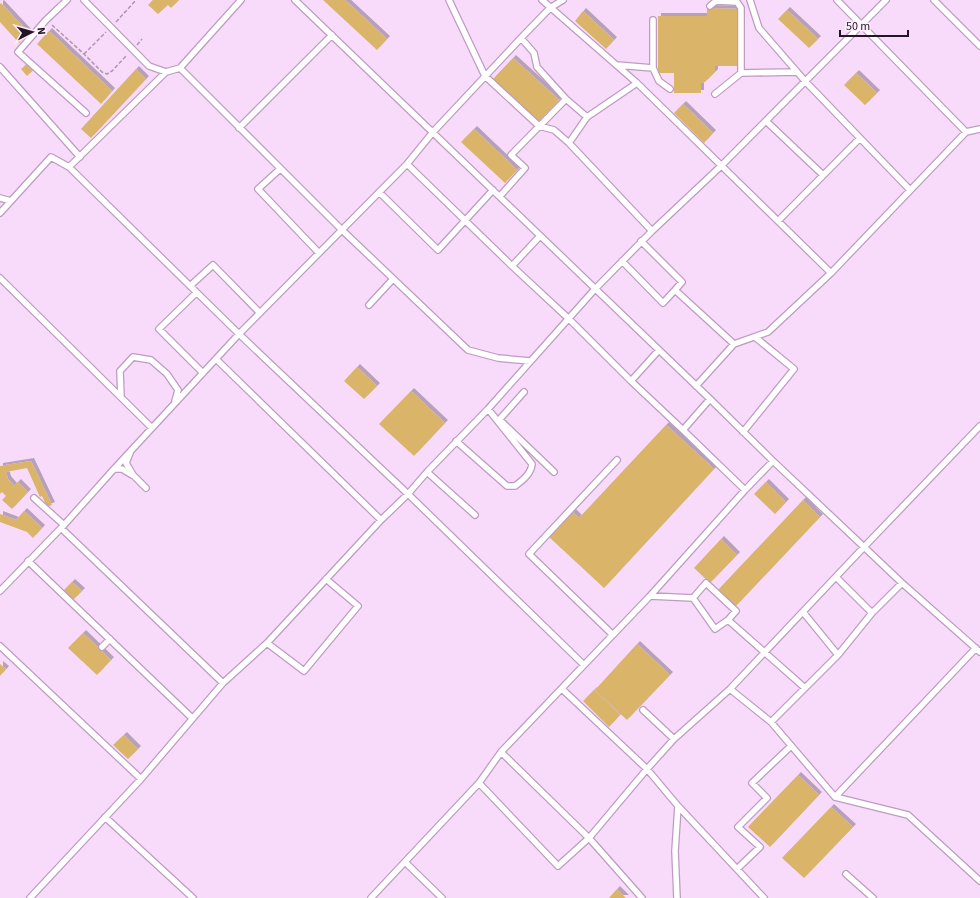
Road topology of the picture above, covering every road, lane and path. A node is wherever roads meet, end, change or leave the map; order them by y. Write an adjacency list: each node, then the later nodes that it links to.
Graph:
1 (67, 0): 14 (lane)
2 (84, 0): 21 (lane)
3 (241, 0): 24 (lane)
4 (295, 0): 17 (lane)
5 (449, 0): 29 (lane)
6 (542, 0): 13 (lane)
7 (562, 0): 13 (lane)
8 (750, 0): 27 (lane)
9 (837, 0): 16 (lane)
10 (886, 0): 16 (lane)
11 (934, 0): 20 (lane)
12 (710, 6): 28 (lane)
13 (550, 8): 18 (lane); 22 (lane)
14 (46, 20): 21 (path); 35 (lane)
15 (653, 20): 25 (lane)
16 (861, 25): 30 (lane); 42 (lane)
17 (332, 35): 39 (lane); 41 (lane)
18 (521, 38): 29 (lane); 34 (lane)
19 (142, 39): 21 (path)
20 (980, 46)
21 (132, 49): 26 (lane)
22 (617, 65): 25 (lane); 31 (lane)
23 (0, 67): 45 (lane)
24 (180, 68): 26 (lane); 39 (lane)
25 (653, 68): 32 (lane)
26 (166, 72): 45 (lane)
27 (797, 72): 28 (lane); 30 (lane)
28 (741, 73): 33 (lane)
29 (485, 76): 38 (lane); 41 (lane)
30 (805, 81): 37 (lane); 43 (lane)
31 (636, 83): 36 (lane); 47 (lane)
32 (670, 89)
33 (715, 94)
34 (566, 98): 36 (lane); 38 (lane)
35 (86, 113)
36 (587, 117): 44 (lane)
37 (766, 121): 47 (lane); 50 (lane)
38 (539, 126): 44 (lane); 54 (lane)
39 (239, 128): 49 (lane)
40 (980, 129): 42 (lane)
41 (433, 132): 46 (lane); 51 (lane)
42 (966, 132): 52 (lane)
43 (860, 138): 50 (lane); 52 (lane)
44 (568, 143): 61 (lane)
45 (80, 157): 48 (lane)
46 (407, 164): 53 (lane); 58 (lane)
47 (721, 166): 59 (lane); 61 (lane)
48 (69, 167): 56 (lane); 70 (lane)
49 (280, 169): 60 (lane); 64 (lane)
50 (823, 176): 59 (lane)
51 (493, 190): 54 (lane); 58 (lane)
52 (910, 190): 67 (lane)
53 (379, 192): 58 (lane); 60 (lane)
54 (500, 196): 62 (lane)
55 (0, 198): 56 (lane)
56 (11, 201): 57 (lane)
57 (0, 213)
58 (465, 220): 66 (lane)
59 (778, 221): 67 (lane)
60 (342, 230): 64 (lane); 69 (lane)
61 (652, 230): 63 (lane)
62 (540, 236): 66 (lane); 71 (lane)
63 (641, 241): 65 (lane); 72 (lane)
64 (319, 253): 75 (lane)
65 (622, 262): 71 (lane); 72 (lane)
66 (512, 266): 76 (lane)
67 (831, 273): 78 (lane)
68 (0, 278): 87 (lane)
69 (393, 279): 74 (lane); 82 (lane)
70 (190, 286): 73 (lane); 75 (lane)
71 (595, 289): 76 (lane); 80 (lane)
72 (675, 290): 79 (lane)
73 (196, 292): 77 (lane); 83 (lane)
74 (369, 305)
75 (260, 313): 77 (lane)
76 (568, 319): 82 (lane); 84 (lane)
77 (238, 334): 81 (lane); 106 (lane)
78 (755, 337): 79 (lane); 95 (lane)
79 (734, 344): 85 (lane)
80 (659, 350): 84 (lane); 85 (lane)
81 (216, 359): 83 (lane); 109 (lane)
82 (530, 361): 90 (lane)
83 (203, 373): 89 (lane)
84 (631, 381): 94 (lane)
85 (696, 386): 88 (lane)
86 (524, 392): 91 (lane)
87 (121, 398): 89 (lane); 93 (lane)
88 (710, 399): 94 (lane); 95 (lane)
89 (175, 403): 93 (lane)
90 (488, 409): 91 (lane); 96 (lane); 96 (lane)
91 (500, 420): 102 (lane)
92 (980, 426): 111 (lane)
93 (152, 428): 97 (lane)
94 (683, 430): 105 (lane)
95 (743, 432): 99 (lane)
96 (456, 441): 101 (lane)
97 (132, 449): 100 (lane); 103 (lane)
98 (618, 460): 122 (lane)
99 (773, 461): 105 (lane); 111 (lane)
100 (114, 468): 103 (lane); 110 (lane)
101 (427, 472): 106 (lane); 108 (lane)
102 (554, 472)
103 (133, 475): 104 (lane)
104 (146, 488)
105 (744, 490): 117 (lane)
106 (408, 494): 109 (lane); 130 (lane)
107 (34, 498): 110 (lane)
108 (475, 515)
109 (381, 520): 114 (lane)
110 (62, 527): 112 (lane); 131 (lane)
111 (864, 548): 113 (lane); 115 (lane)
112 (28, 561): 116 (lane); 123 (lane)
113 (836, 577): 119 (lane); 120 (lane)
114 (326, 579): 124 (lane); 124 (lane)
115 (902, 583): 120 (lane); 127 (lane)
116 (0, 591)
117 (650, 596): 118 (lane); 122 (lane)
118 (693, 598): 121 (lane); 121 (lane)
119 (803, 612): 128 (lane); 129 (lane)
120 (872, 613): 129 (lane)
121 (728, 620): 128 (lane)
122 (613, 635): 130 (lane)
123 (110, 639): 126 (lane); 136 (lane)
124 (267, 643): 131 (lane)
125 (0, 646): 142 (lane)
126 (102, 647)
127 (978, 650): 144 (lane)
128 (765, 652): 132 (lane); 134 (lane)
129 (838, 655): 132 (lane)
130 (584, 665): 133 (lane)
131 (223, 683): 136 (lane)
132 (806, 688): 137 (lane)
133 (562, 689): 140 (lane); 141 (lane)
134 (730, 689): 137 (lane); 138 (lane)
135 (643, 710): 138 (lane)
136 (192, 718): 142 (lane)
137 (771, 722): 139 (lane)
138 (674, 739): 141 (lane)
139 (791, 746): 144 (lane); 149 (lane)
140 (500, 752): 143 (lane); 147 (lane)
141 (647, 769): 145 (lane); 147 (lane)
142 (141, 779): 146 (lane)
143 (479, 783): 147 (lane); 148 (lane)
144 (835, 797): 151 (lane)
145 (678, 806): 149 (lane); 157 (lane)
146 (105, 817): 152 (lane); 153 (lane)
147 (589, 838): 156 (lane)
148 (405, 862): 154 (lane); 155 (lane)
149 (737, 869): 158 (lane)
150 (846, 874): 159 (lane)
151 (980, 881)
152 (30, 898)
153 (193, 898)
154 (371, 898)
155 (442, 898)
156 (642, 898)
157 (677, 898)
158 (764, 898)
159 (873, 898)

